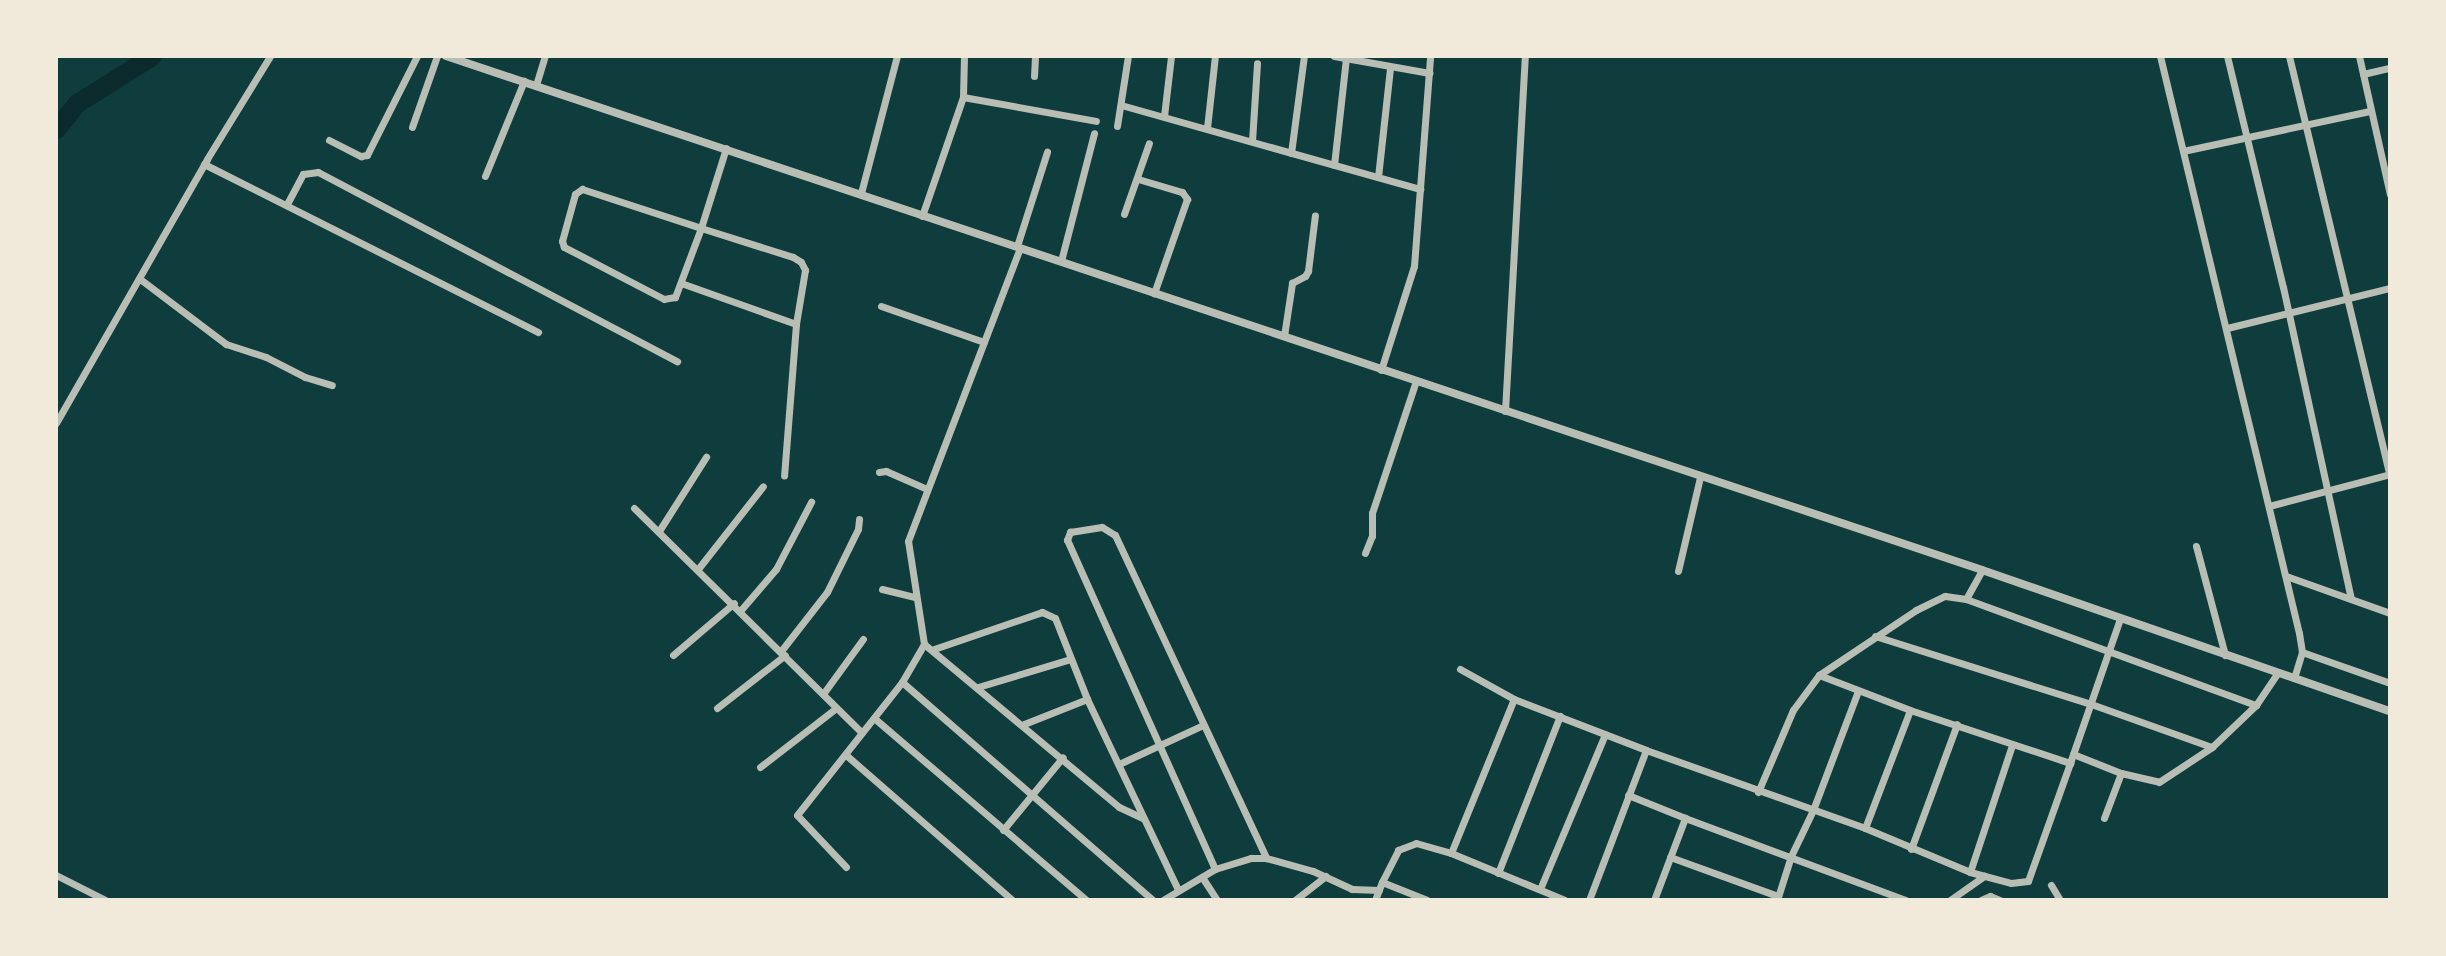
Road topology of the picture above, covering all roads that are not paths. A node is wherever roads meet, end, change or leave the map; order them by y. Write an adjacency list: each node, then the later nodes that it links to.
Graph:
1 (270, 56): 47 (street)
2 (417, 56): 40 (street)
3 (437, 56): 36 (street)
4 (446, 56): 27 (street)
5 (545, 56): 28 (street)
6 (897, 56): 54 (street)
7 (964, 56): 29 (street)
8 (1035, 56): 26 (street)
9 (1128, 56): 30 (street)
10 (1171, 56): 32 (street)
11 (1215, 56): 37 (street)
12 (1304, 56): 46 (street)
13 (1334, 56): 20 (street)
14 (1430, 56): 24 (street)
15 (1525, 56): 78 (street)
16 (2160, 56): 44 (street)
17 (2227, 56): 39 (street)
18 (2289, 56): 34 (street)
19 (2359, 56): 25 (street)
20 (1346, 58): 22 (street); 48 (street)
21 (1257, 63): 41 (street)
22 (1390, 68): 24 (street); 50 (street)
23 (2390, 68): 25 (street)
24 (1429, 73): 52 (street)
25 (2363, 74): 31 (street)
26 (1034, 76)
27 (524, 81): 28 (street); 49 (street)
28 (536, 85): 43 (street)
29 (962, 97): 33 (street); 58 (street)
30 (1121, 105): 32 (street); 35 (street)
31 (2370, 111): 34 (street); 53 (street)
32 (1164, 116): 37 (street)
33 (1096, 121)
34 (2305, 124): 39 (street); 66 (street)
35 (1117, 126)
36 (412, 127)
37 (1207, 128): 41 (street)
38 (1094, 134): 61 (street)
39 (2246, 136): 44 (street); 68 (street)
40 (329, 140)
41 (1252, 141): 46 (street)
42 (1149, 143): 51 (street)
43 (726, 148): 54 (street); 59 (street)
44 (2183, 151): 70 (street)
45 (1047, 152): 60 (street)
46 (1291, 153): 48 (street)
47 (204, 164): 55 (street); 62 (street)
48 (1334, 165): 50 (street)
49 (485, 176)
50 (1378, 177): 52 (street)
51 (1138, 179): 56 (street); 65 (street)
52 (1420, 189): 75 (street)
53 (2389, 189)
54 (861, 193): 58 (street)
55 (287, 204): 71 (street); 74 (street)
56 (1124, 214)
57 (1315, 215): 72 (street)
58 (922, 216): 60 (street)
59 (701, 228): 63 (street); 63 (street); 69 (street)
60 (1018, 247): 61 (street); 73 (street)
61 (1061, 261): 65 (street)
62 (140, 279): 77 (street); 79 (street)
63 (681, 284): 69 (street)
64 (2390, 288): 66 (street)
65 (1154, 293): 72 (street)
66 (2346, 299): 68 (street); 82 (street)
67 (881, 306): 73 (street)
68 (2289, 313): 70 (street); 87 (street)
69 (796, 324): 83 (street)
70 (2227, 328): 89 (street)
71 (538, 332)
72 (1284, 336): 75 (street)
73 (984, 342): 86 (street)
74 (677, 361)
75 (1381, 370): 76 (street)
76 (1416, 381): 78 (street); 94 (street)
77 (332, 385)
78 (1505, 411): 84 (street)
79 (56, 423)
80 (706, 457): 92 (street)
81 (879, 472): 86 (street)
82 (2390, 475): 87 (street)
83 (784, 476)
84 (1700, 477): 96 (street); 97 (street)
85 (763, 486): 95 (street)
86 (927, 489): 101 (street)
87 (2326, 490): 89 (street); 102 (street)
88 (810, 502): 104 (street)
89 (2269, 506): 98 (street)
90 (634, 508): 92 (street)
91 (859, 519): 113 (street)
92 (659, 531): 95 (street)
93 (2196, 546): 115 (street)
94 (1365, 553)
95 (698, 569): 103 (street)
96 (1982, 569): 100 (street); 106 (street)
97 (1678, 571)
98 (2286, 576): 102 (street); 112 (street)
99 (882, 589): 101 (street)
100 (1967, 596): 107 (street); 110 (street)
101 (915, 597): 109 (street)
102 (2351, 599): 105 (street)
103 (734, 603): 104 (street); 114 (street)
104 (740, 611): 113 (street)
105 (2390, 613)
106 (2120, 619): 110 (street); 115 (street)
107 (1875, 636): 118 (street); 128 (street)
108 (863, 639): 125 (street)
109 (924, 644): 111 (street); 121 (street)
110 (2109, 648): 128 (street); 129 (street)
111 (934, 649): 116 (street); 123 (street)
112 (2302, 652): 120 (street); 122 (street)
113 (783, 653): 125 (street); 130 (street)
114 (673, 655)
115 (2225, 655): 119 (street)
116 (1071, 659): 123 (street); 126 (street)
117 (1460, 669): 127 (street)
118 (1819, 675): 124 (street); 153 (street)
119 (2275, 676): 120 (street); 129 (street)
120 (2294, 678): 133 (street)
121 (902, 682): 135 (street); 152 (street)
122 (2390, 683)
123 (978, 687): 136 (street)
124 (1858, 691): 132 (street); 155 (street)
125 (823, 694): 131 (street)
126 (1087, 699): 136 (street); 149 (street)
127 (1514, 699): 134 (street); 162 (street)
128 (2091, 704): 142 (street); 145 (street)
129 (2256, 705): 142 (street)
130 (718, 708)
131 (836, 708): 139 (street); 150 (street)
132 (1910, 710): 137 (street); 159 (street)
133 (2390, 711)
134 (1560, 716): 140 (street); 169 (street)
135 (874, 718): 139 (street); 160 (street)
136 (1024, 724): 147 (street)
137 (1957, 724): 141 (street); 161 (street)
138 (1203, 725): 143 (street); 143 (street); 165 (street)
139 (862, 733): 146 (street)
140 (1605, 734): 144 (street); 176 (street)
141 (2012, 744): 148 (street); 168 (street)
142 (2212, 747): 151 (street)
143 (1159, 748): 149 (street); 167 (street)
144 (1646, 750): 153 (street); 154 (street)
145 (2073, 754): 148 (street); 151 (street)
146 (845, 755): 166 (street); 180 (street)
147 (1063, 757): 152 (street); 156 (street)
148 (2070, 763): 172 (street)
149 (1119, 764): 156 (street)
150 (760, 767)
151 (2121, 773): 158 (street)
152 (1032, 792): 160 (street); 182 (street)
153 (1759, 792): 155 (street)
154 (1628, 795): 157 (street); 189 (street)
155 (1813, 810): 159 (street); 163 (street)
156 (1143, 818): 177 (street)
157 (1685, 818): 163 (street); 164 (street)
158 (2104, 818)
159 (1865, 828): 161 (street)
160 (1003, 830): 181 (street)
161 (1911, 849): 168 (street)
162 (1451, 853): 169 (street); 175 (street)
163 (1791, 856): 178 (street); 191 (street)
164 (1670, 857): 178 (street); 190 (street)
165 (1266, 858): 167 (street); 171 (street)
166 (846, 867)
167 (1215, 869): 173 (street)
168 (1970, 872): 172 (street)
169 (1498, 873): 176 (street)
170 (56, 875): 179 (street)
171 (1326, 876): 175 (street); 185 (street)
172 (1984, 876): 192 (street)
173 (1202, 877): 177 (street); 184 (street)
174 (2051, 885): 195 (street)
175 (1380, 886): 186 (street); 187 (street)
176 (1540, 889): 188 (street)
177 (1178, 890): 183 (street)
178 (1778, 898)
179 (106, 900)
180 (1012, 900)
181 (1086, 900)
182 (1153, 900)
183 (1163, 900)
184 (1217, 900)
185 (1295, 900)
186 (1375, 900)
187 (1427, 900)
188 (1565, 900)
189 (1589, 900)
190 (1654, 900)
191 (1906, 900)
192 (1950, 900)
193 (1981, 900): 194 (street)
194 (2000, 900)
195 (2060, 900)

